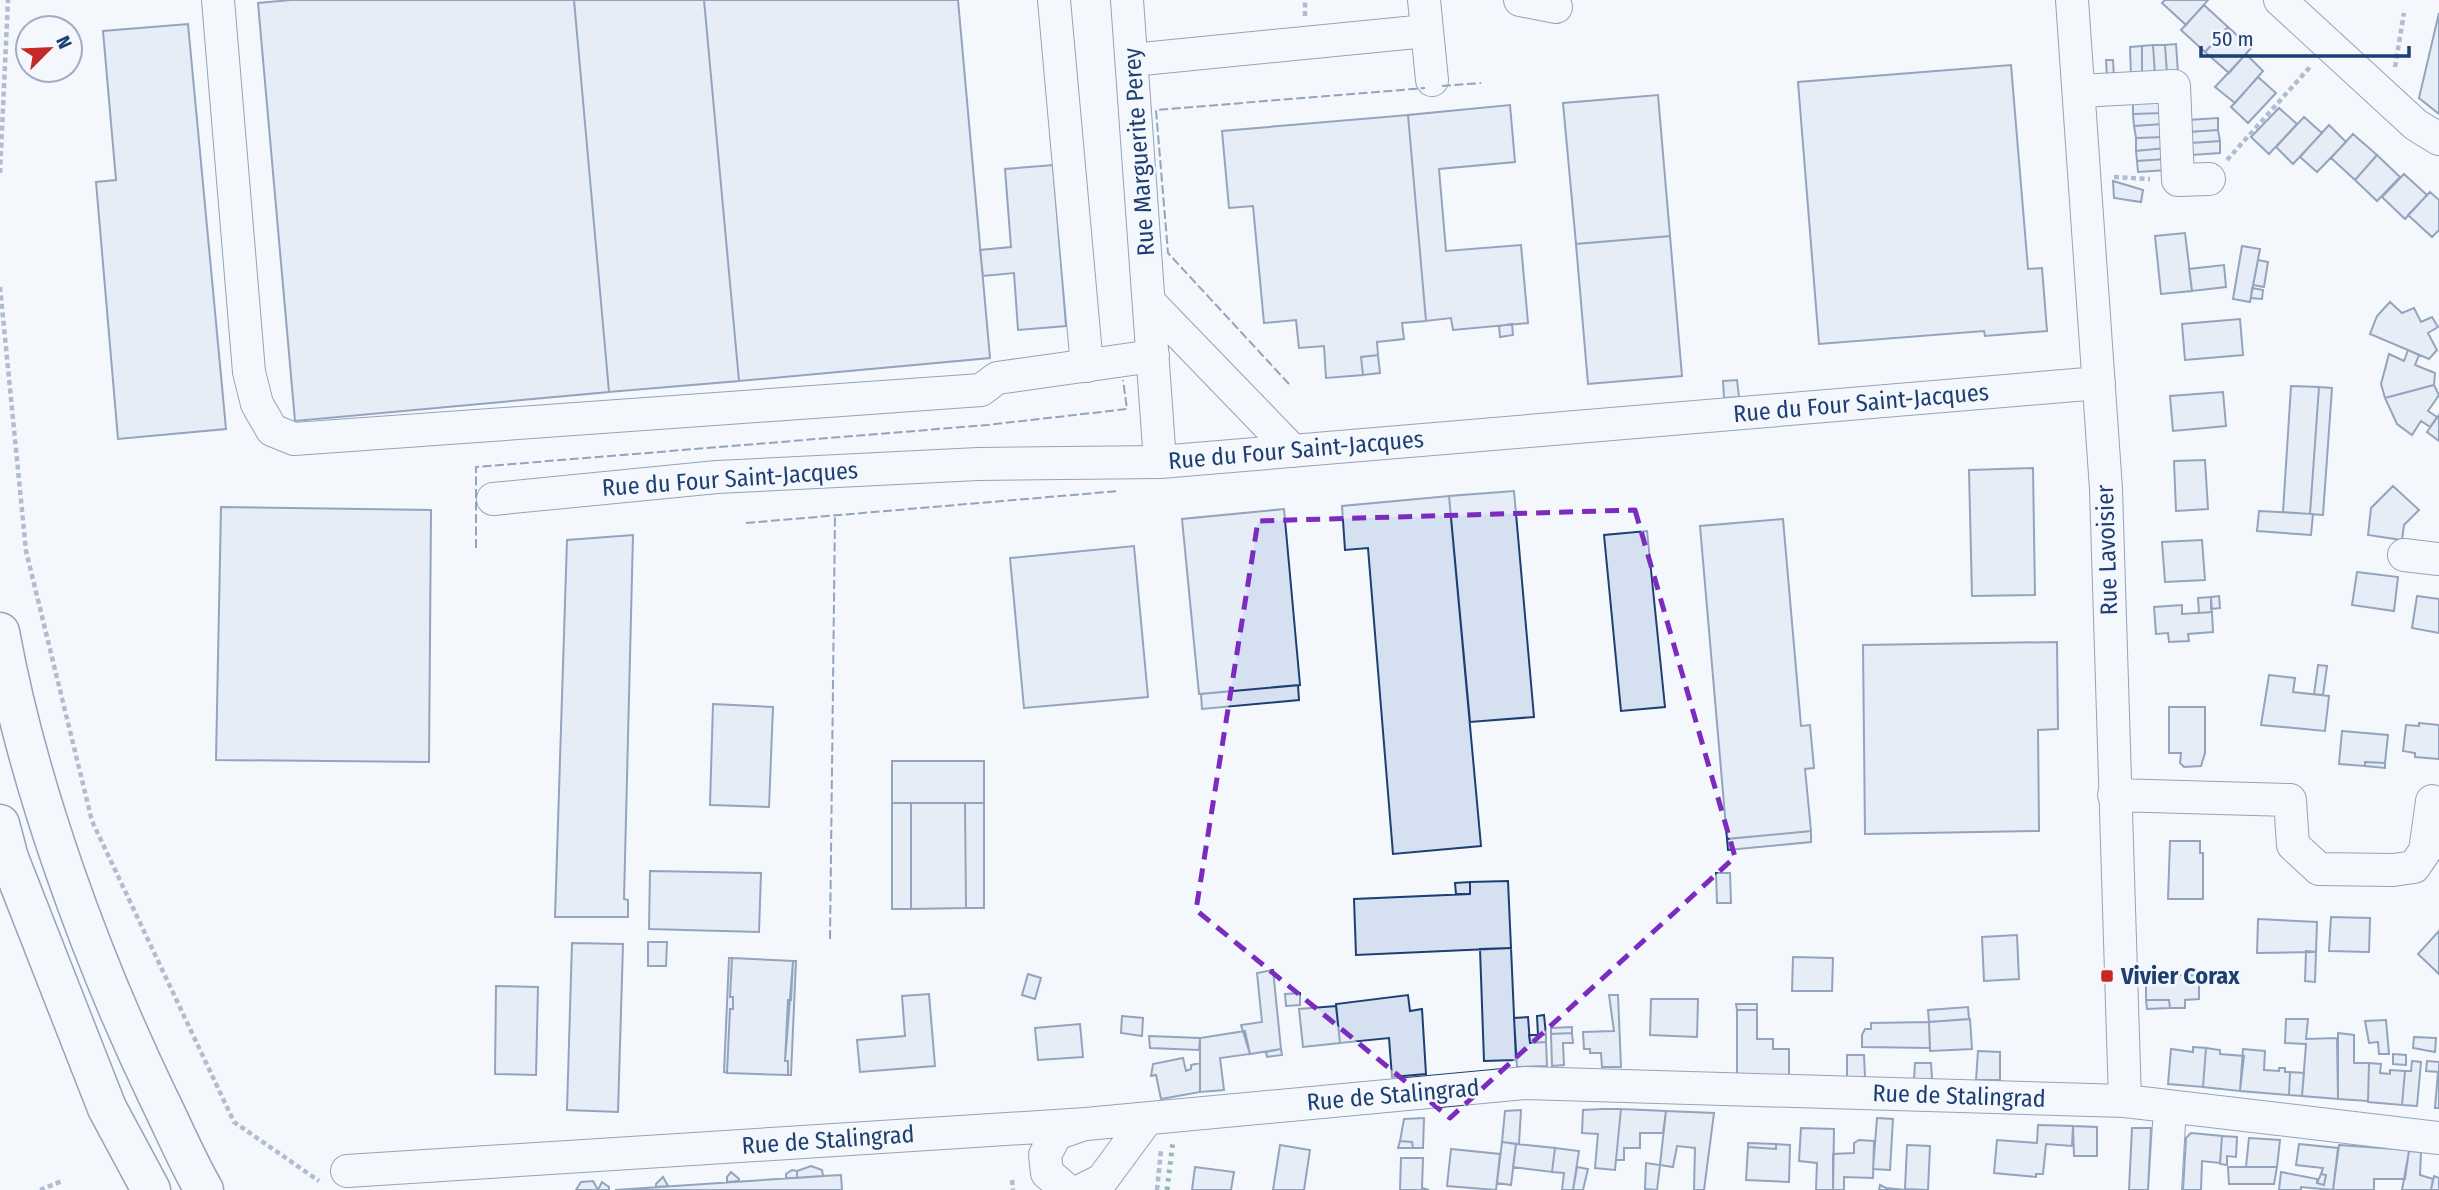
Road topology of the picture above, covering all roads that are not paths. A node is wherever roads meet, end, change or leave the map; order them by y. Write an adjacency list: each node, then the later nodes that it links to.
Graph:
1 (218, 0): 16 (street)
2 (1054, 0): 16 (street)
3 (1127, 0): 9 (street, Rue Marguerite Perey)
4 (1520, 0): 7 (street)
5 (2072, 0): 11 (street, Rue Lavoisier)
6 (2280, 0): 12 (street)
7 (1556, 7)
8 (1425, 15): 9 (street); 10 (street)
9 (1132, 60): 14 (street, Rue Marguerite Perey)
10 (1432, 80)
11 (2079, 90): 13 (street); 17 (street, Rue Lavoisier)
12 (2439, 139)
13 (2209, 179)
14 (1151, 304): 15 (street, Rue Marguerite Perey); 18 (street)
15 (1153, 356): 16 (street); 19 (street, Rue Marguerite Perey)
16 (1087, 366)
17 (2099, 383): 18 (street, Rue du Four Saint-Jacques); 24 (street, Rue Lavoisier)
18 (1293, 452): 19 (street, Rue du Four Saint-Jacques)
19 (1160, 461): 20 (street, Rue du Four Saint-Jacques)
20 (493, 499)
21 (2404, 555): 22 (street)
22 (2439, 559)
23 (0, 632): 34 (main road)
24 (2114, 796): 25 (street); 27 (street, Rue Lavoisier)
25 (2432, 801)
26 (0, 824): 33 (main road)
27 (2125, 1101): 28 (street, Rue de Stalingrad); 29 (street, Rue de Stalingrad)
28 (2170, 1107): 31 (street, Rue de Stalingrad); 37 (street)
29 (1147, 1119): 30 (street, Rue de Stalingrad); 36 (street)
30 (1086, 1124): 32 (street, Rue de Stalingrad); 35 (street)
31 (2439, 1138)
32 (346, 1182)
33 (151, 1190)
34 (204, 1190)
35 (1067, 1190)
36 (1082, 1190)
37 (2165, 1190)

